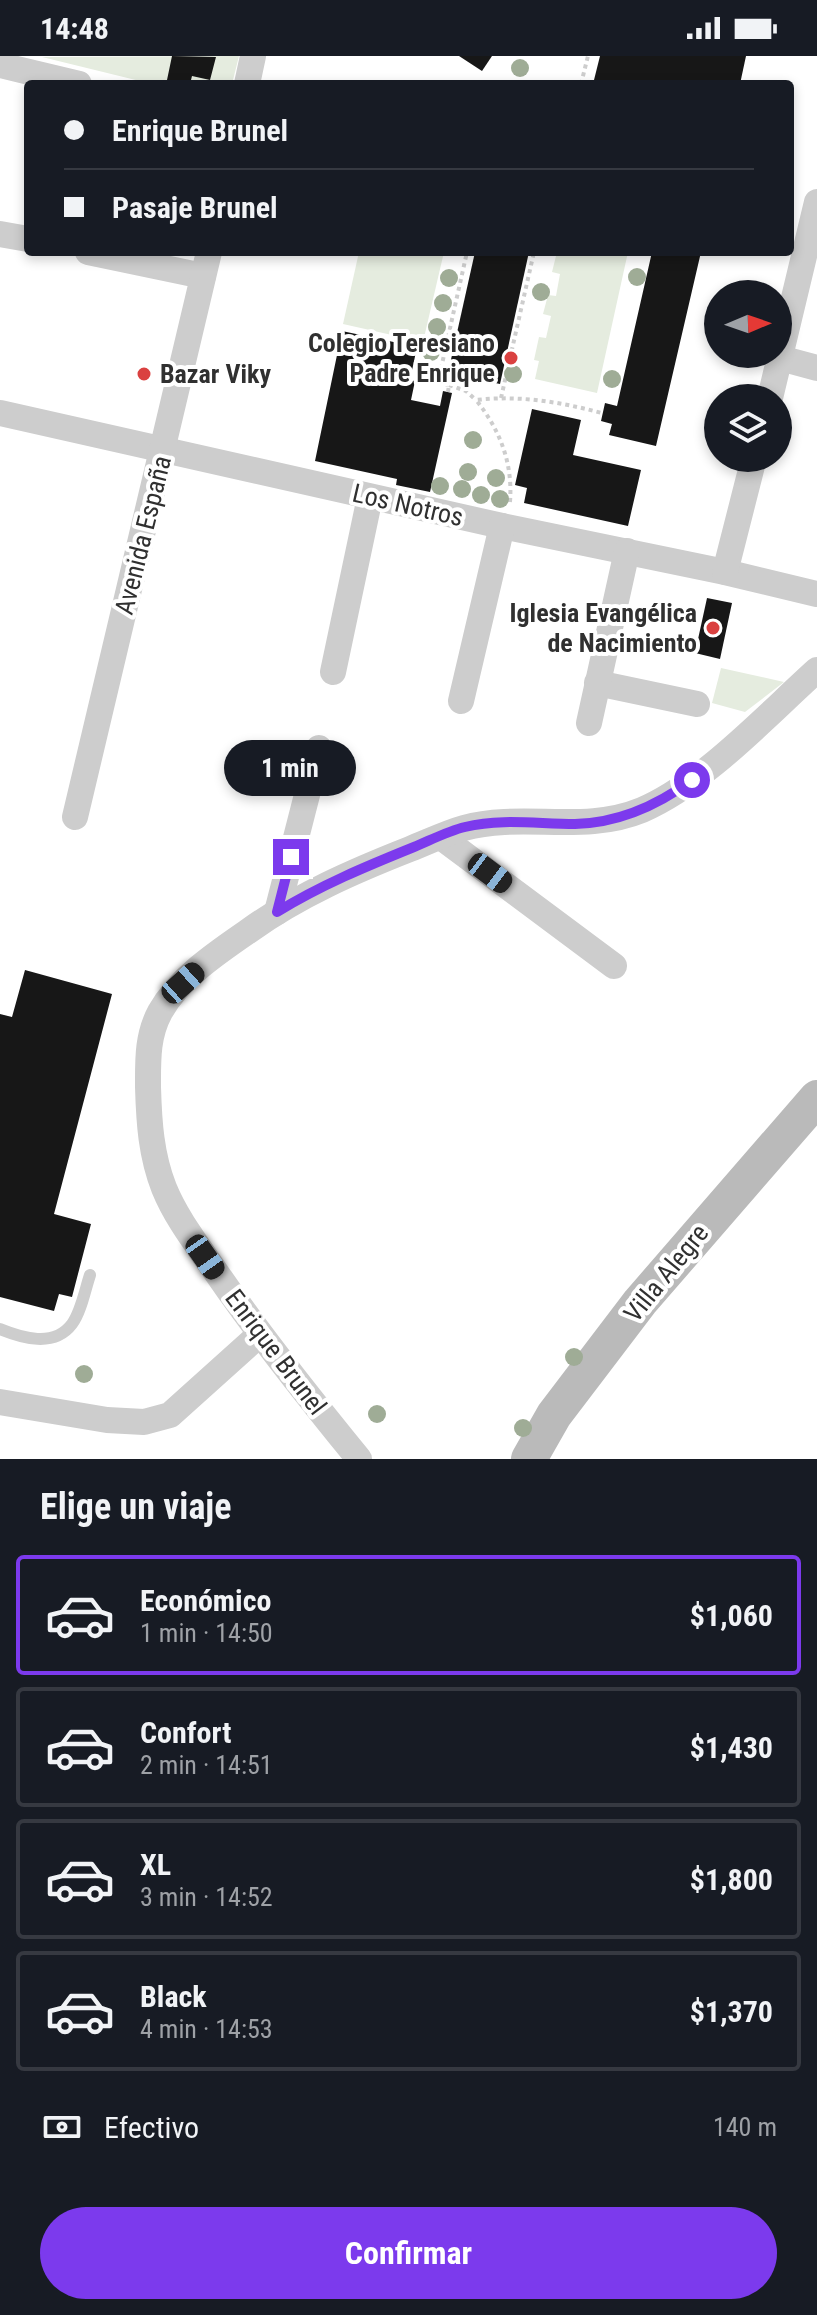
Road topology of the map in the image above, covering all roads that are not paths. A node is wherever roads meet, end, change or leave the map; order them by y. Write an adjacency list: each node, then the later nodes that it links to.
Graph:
1 (253, 56): 4 (street)
2 (15, 64): 3 (street)
3 (66, 80)
4 (248, 80)
5 (817, 202): 10 (street)
6 (0, 234): 7 (street)
7 (24, 238)
8 (127, 256): 9 (street)
9 (206, 264): 14 (street, Avenida España)
10 (792, 307)
11 (792, 361): 12 (street)
12 (817, 368)
13 (0, 413): 14 (street, Los Notros)
14 (164, 449): 16 (street, Los Notros); 28 (street, Avenida España)
15 (750, 472): 19 (street)
16 (370, 497): 17 (street, Los Notros); 22 (street)
17 (502, 526): 18 (street, Los Notros); 24 (street)
18 (627, 551): 19 (street, Los Notros); 23 (street)
19 (725, 572): 20 (street, Los Notros)
20 (817, 594)
21 (817, 670): 29 (street, Enrique Brunel)
22 (333, 672)
23 (597, 683): 25 (street); 26 (street)
24 (461, 701)
25 (697, 704)
26 (589, 723)
27 (319, 748): 30 (street)
28 (75, 817)
29 (441, 837): 30 (street, Enrique Brunel); 31 (street)
30 (277, 912): 35 (street, Enrique Brunel)
31 (614, 966)
32 (817, 1098): 38 (main road, Villa Alegre)
33 (90, 1275): 34 (lane)
34 (0, 1329)
35 (259, 1335): 36 (street); 37 (street, Enrique Brunel)
36 (0, 1402)
37 (359, 1459)
38 (529, 1459)

